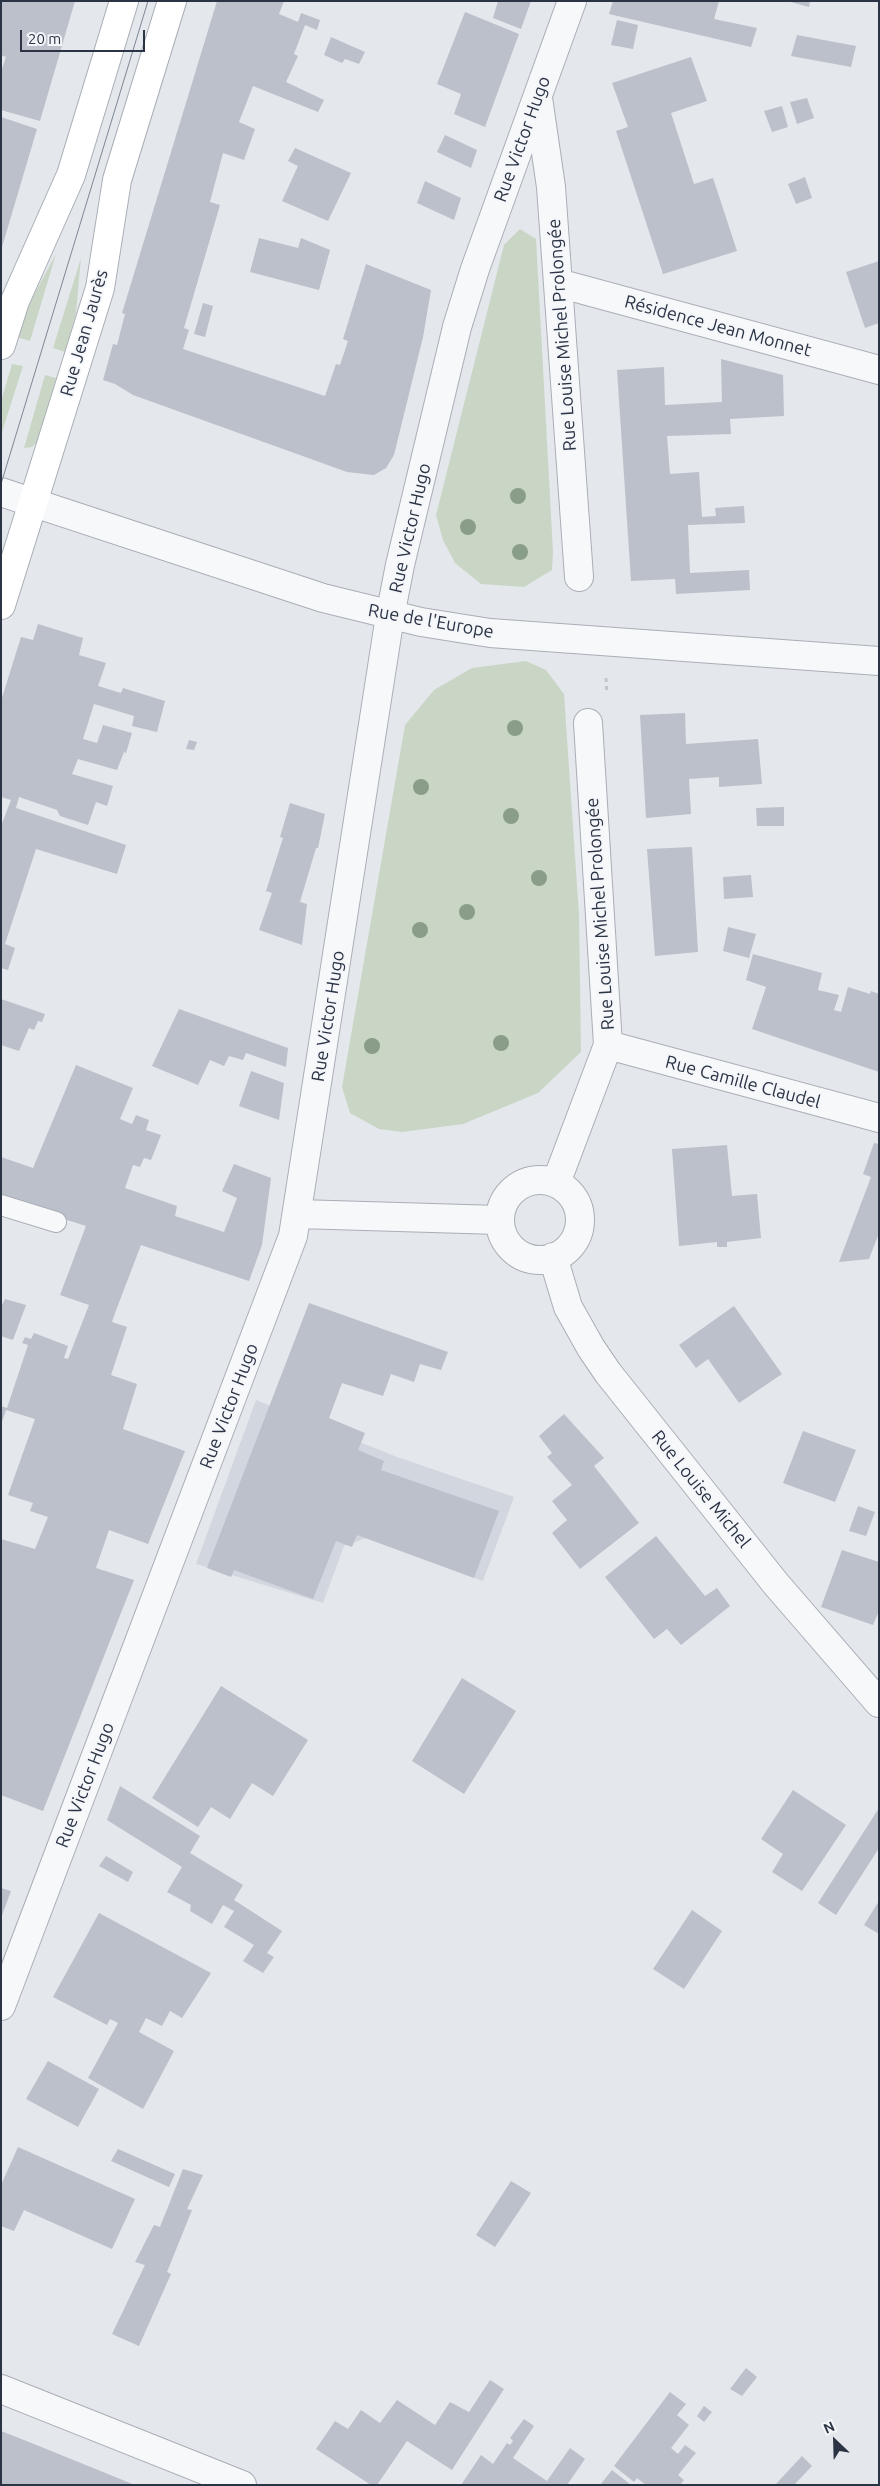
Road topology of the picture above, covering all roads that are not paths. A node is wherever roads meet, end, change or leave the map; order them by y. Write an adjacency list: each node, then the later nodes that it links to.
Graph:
1 (124, 1): 6 (main road)
2 (172, 1): 9 (main road, Rue Jean Jaurès)
3 (572, 1): 4 (street, Rue Victor Hugo)
4 (537, 94): 5 (street, Rue Louise Michel Prolongée); 12 (street, Rue Victor Hugo)
5 (558, 283): 7 (street, Résidence Jean Monnet); 10 (street, Rue Louise Michel Prolongée)
6 (1, 344)
7 (879, 370)
8 (1, 492): 9 (street, Rue de l'Europe)
9 (33, 502): 11 (main road, Rue Jean Jaurès); 12 (street, Rue de l'Europe)
10 (579, 577)
11 (1, 605)
12 (390, 616): 13 (street, Rue de l'Europe); 19 (street, Rue Victor Hugo)
13 (879, 661)
14 (588, 723): 15 (street, Rue Louise Michel Prolongée)
15 (608, 1045): 16 (street, Rue Camille Claudel); 17 (street, Rue Louise Michel Prolongée)
16 (879, 1118)
17 (556, 1183): 20 (street); 22 (street)
18 (1, 1205): 21 (lane)
19 (298, 1214): 20 (street); 24 (street, Rue Victor Hugo)
20 (499, 1220): 22 (street)
21 (56, 1222)
22 (553, 1257): 23 (street, Rue Louise Michel)
23 (879, 1703)
24 (1, 2006)
25 (1, 2389): 26 (street)
26 (242, 2485)

